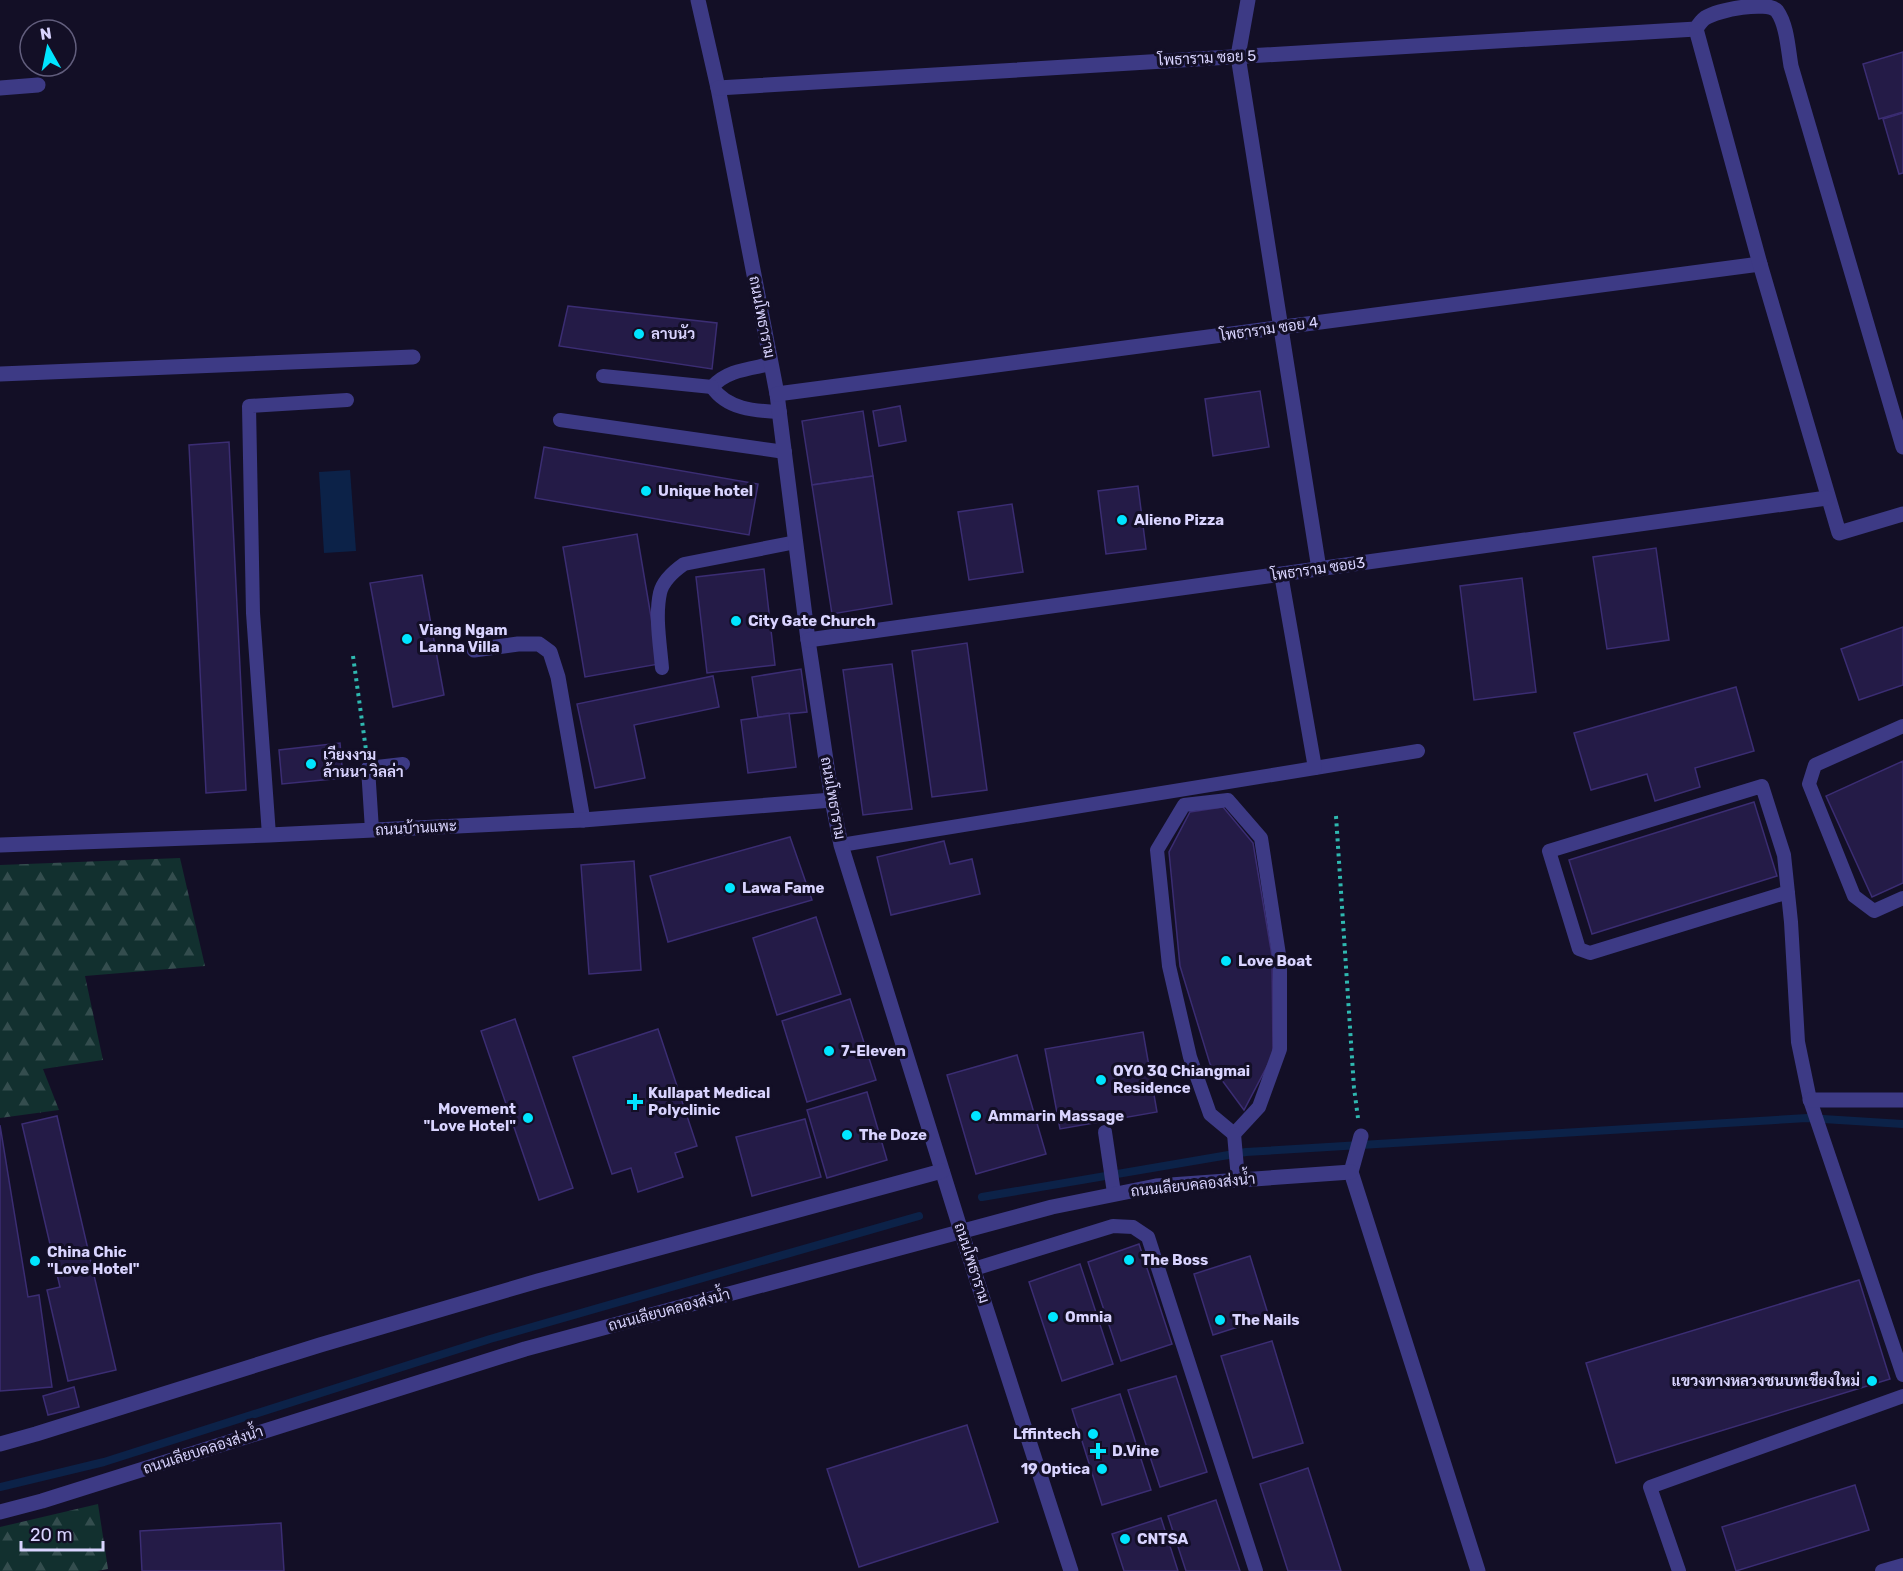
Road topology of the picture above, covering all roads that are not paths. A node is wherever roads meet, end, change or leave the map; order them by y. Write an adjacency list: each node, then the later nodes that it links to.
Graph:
1 (698, 0): 7 (street, ถนนโพธาราม)
2 (1248, 0): 4 (street)
3 (1696, 29): 4 (street, โพธาราม ซอย 5); 8 (street); 19 (street)
4 (1238, 56): 7 (street, โพธาราม ซอย 5); 9 (street)
5 (39, 85): 6 (street)
6 (0, 88)
7 (718, 88): 11 (street, ถนนโพธาราม)
8 (1760, 264): 9 (street, โพธาราม ซอย 4); 21 (street)
9 (1280, 327): 15 (street, โพธาราม ซอย 4); 24 (street)
10 (413, 357): 12 (street)
11 (771, 364): 14 (lane); 15 (street, ถนนโพธาราม)
12 (0, 374)
13 (603, 376): 14 (lane)
14 (712, 387): 17 (lane)
15 (777, 394): 17 (street, ถนนโพธาราม)
16 (347, 400): 36 (lane)
17 (780, 412): 20 (street, ถนนโพธาราม)
18 (560, 420): 20 (lane)
19 (1903, 447)
20 (785, 452): 23 (street, ถนนโพธาราม)
21 (1827, 498): 22 (street); 24 (street, โพธาราม ซอย3)
22 (1903, 514)
23 (796, 542): 26 (street, ถนนโพธาราม); 28 (lane)
24 (1319, 569): 25 (street, โพธาราม ซอย3)
25 (1281, 574): 26 (street, โพธาราม ซอย3); 32 (lane)
26 (808, 640): 33 (street, ถนนโพธาราม)
27 (474, 650): 34 (street)
28 (662, 668)
29 (1903, 726): 40 (lane)
30 (1418, 751): 32 (lane)
31 (404, 764): 35 (lane)
32 (1315, 768): 38 (lane)
33 (832, 800): 34 (street, ถนนบ้านแพะ); 38 (street, ถนนโพธาราม)
34 (583, 820): 35 (street, ถนนบ้านแพะ)
35 (372, 830): 36 (street, ถนนบ้านแพะ)
36 (269, 835): 37 (street, ถนนบ้านแพะ)
37 (0, 845)
38 (841, 845): 46 (street, ถนนโพธาราม)
39 (1788, 892): 39 (lane); 41 (lane)
40 (1903, 898)
41 (1810, 1100): 42 (street); 52 (lane)
42 (1903, 1100)
43 (1105, 1132): 49 (lane)
44 (1234, 1134): 44 (lane); 48 (lane)
45 (1361, 1136): 47 (street)
46 (942, 1171): 50 (street, ถนนโพธาราม); 54 (street)
47 (1351, 1172): 48 (street, ถนนเลียบคลองส่งน้ำ); 59 (street)
48 (1238, 1179): 49 (street, ถนนเลียบคลองส่งน้ำ)
49 (1114, 1193): 50 (street, ถนนเลียบคลองส่งน้ำ)
50 (961, 1231): 51 (street, ถนนโพธาราม); 55 (street, ถนนเลียบคลองส่งน้ำ)
51 (974, 1269): 57 (street, ถนนโพธาราม); 58 (lane)
52 (1903, 1375)
53 (1903, 1396): 60 (lane)
54 (0, 1444)
55 (0, 1512)
56 (1903, 1565): 61 (lane)
57 (1071, 1571)
58 (1256, 1571)
59 (1478, 1571)
60 (1679, 1571)
61 (1882, 1571)

